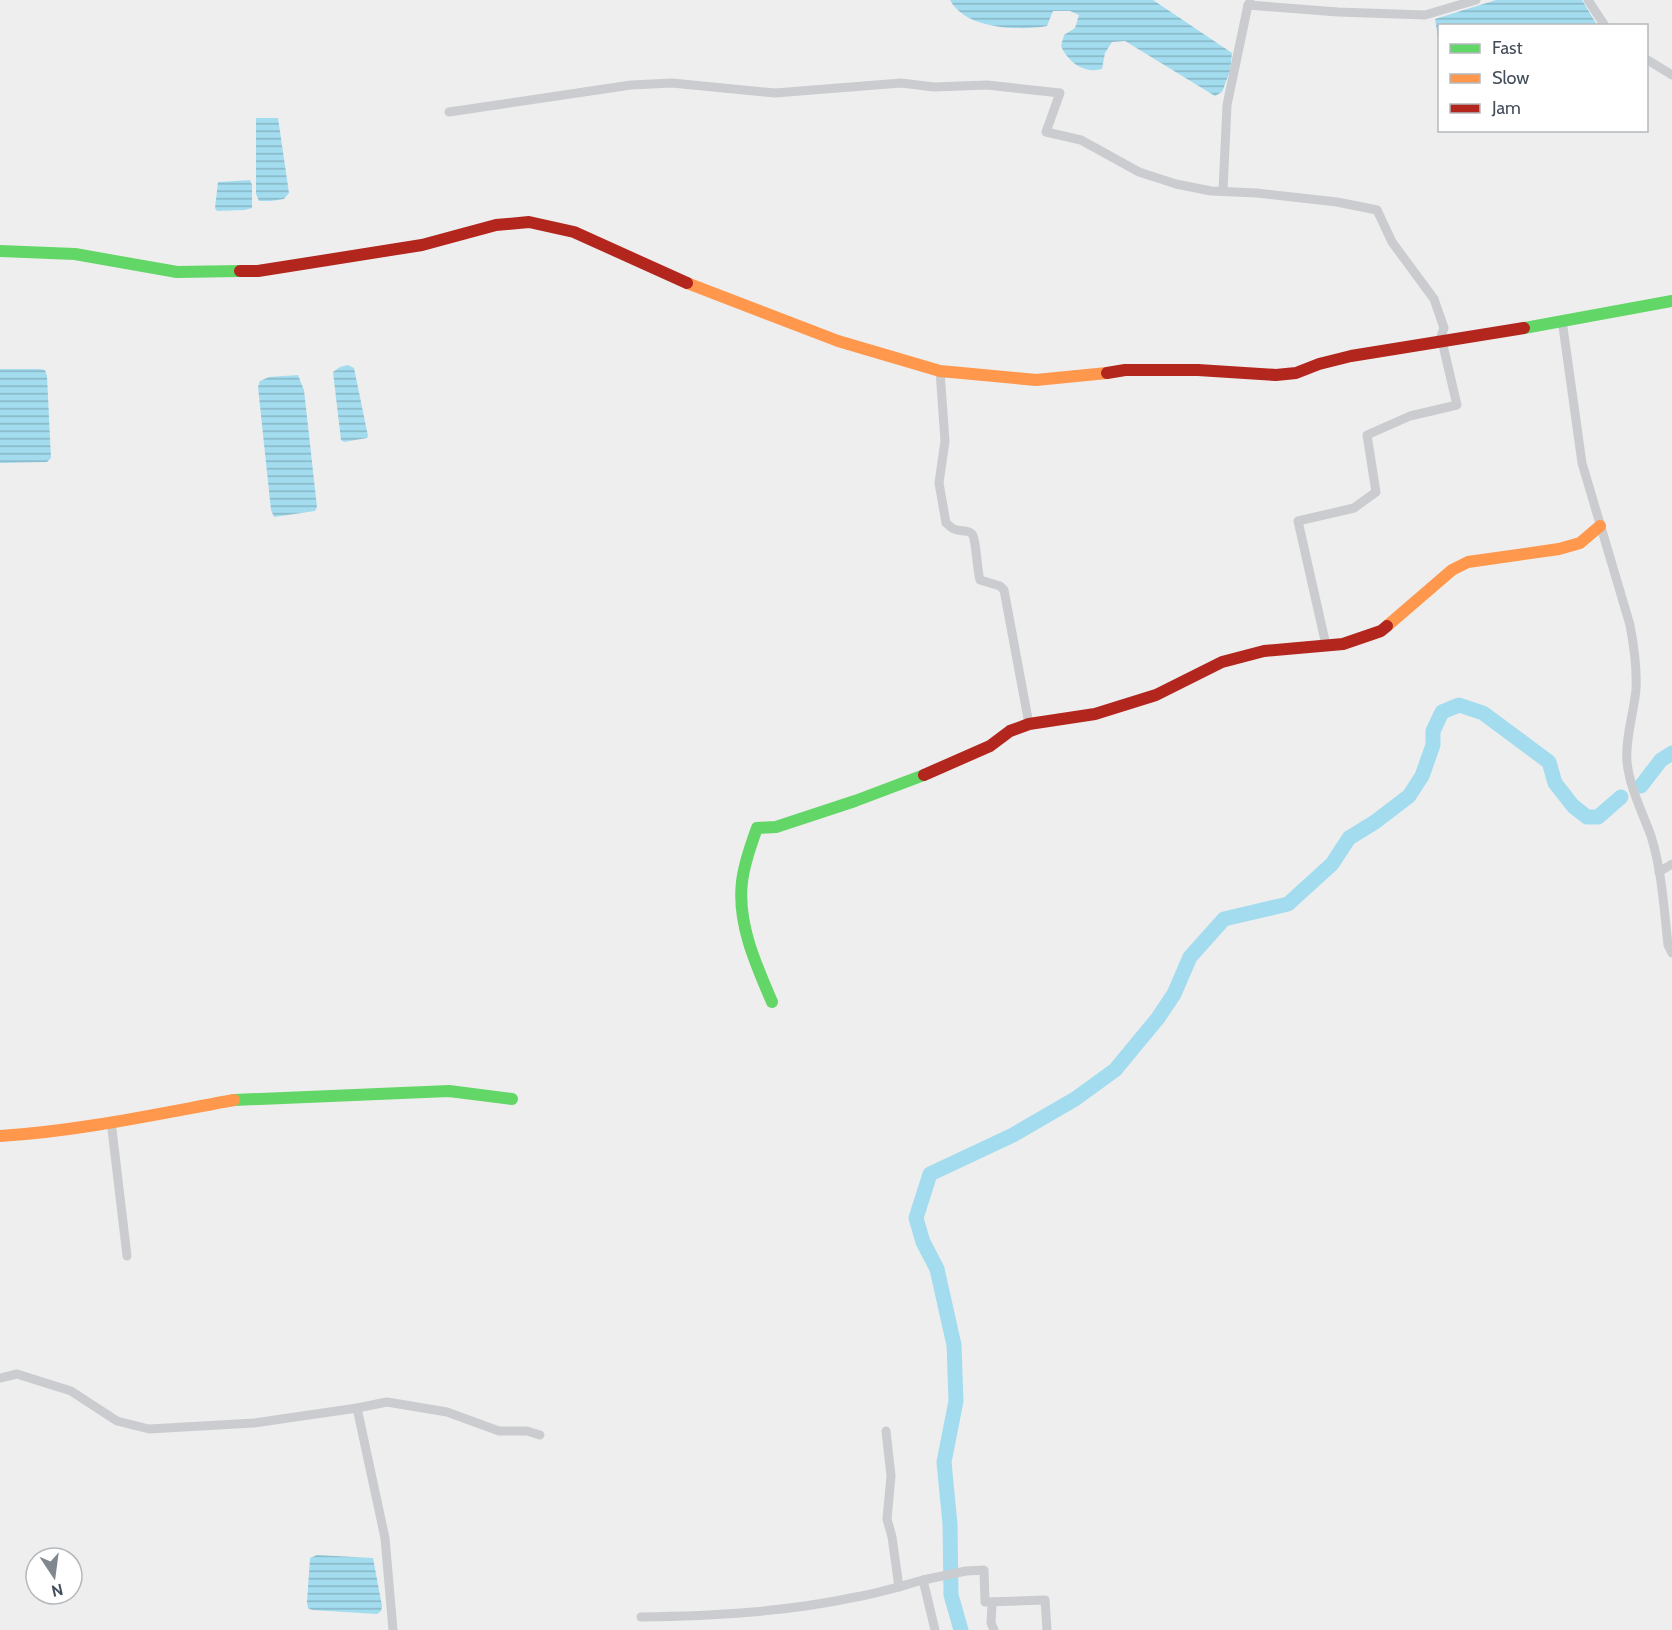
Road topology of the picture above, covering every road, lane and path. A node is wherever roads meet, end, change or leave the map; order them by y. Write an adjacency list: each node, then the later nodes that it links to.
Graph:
1 (1476, 0): 3 (street)
2 (1588, 0): 4 (street)
3 (1250, 2): 8 (street)
4 (1604, 24)
5 (1648, 60): 6 (street)
6 (1672, 75)
7 (449, 112): 8 (street)
8 (1223, 191): 12 (street)
9 (0, 251): 13 (street)
10 (1672, 301): 11 (street)
11 (1562, 320): 12 (street); 14 (street)
12 (1441, 341): 13 (street); 15 (street)
13 (940, 371): 16 (street)
14 (1600, 526): 15 (street); 18 (street)
15 (1326, 645): 16 (street)
16 (1029, 724): 20 (street)
17 (1672, 864): 18 (street)
18 (1659, 872): 19 (street)
19 (1672, 952)
20 (772, 1002)
21 (512, 1099): 22 (street)
22 (111, 1121): 23 (street); 24 (street)
23 (0, 1136)
24 (127, 1256)
25 (0, 1378): 26 (street)
26 (357, 1408): 28 (street); 33 (street)
27 (886, 1431): 30 (street)
28 (540, 1435)
29 (923, 1580): 30 (street); 31 (street); 34 (street)
30 (899, 1587): 32 (street)
31 (992, 1603): 35 (street); 36 (street)
32 (641, 1617)
33 (393, 1630)
34 (935, 1630)
35 (994, 1630)
36 (1047, 1630)

